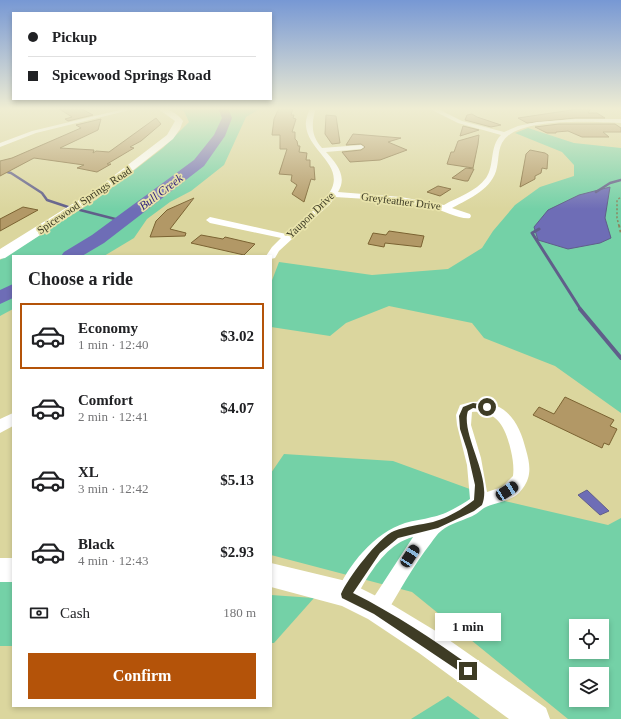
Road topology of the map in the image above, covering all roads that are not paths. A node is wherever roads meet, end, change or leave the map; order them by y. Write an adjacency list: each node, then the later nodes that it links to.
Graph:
1 (164, 142): 11 (main road, Spicewood Springs Road)
2 (317, 142): 5 (street, Yaupon Drive)
3 (500, 142): 7 (street)
4 (361, 147): 5 (street)
5 (322, 150): 6 (street, Yaupon Drive)
6 (334, 194): 7 (street, Greyfeather Drive); 10 (street, Yaupon Drive)
7 (447, 207): 8 (street, Greyfeather Drive)
8 (467, 216)
9 (210, 220): 10 (street)
10 (287, 237): 12 (street, Yaupon Drive)
11 (0, 255)
12 (271, 255)
13 (12, 419): 14 (street)
14 (0, 427)
15 (479, 502): 15 (street); 16 (street)
16 (435, 525): 20 (street); 21 (street)
17 (0, 570): 18 (main road)
18 (12, 570)
19 (272, 575): 20 (main road)
20 (346, 594): 21 (main road)
21 (377, 610): 22 (main road)
22 (534, 718)

